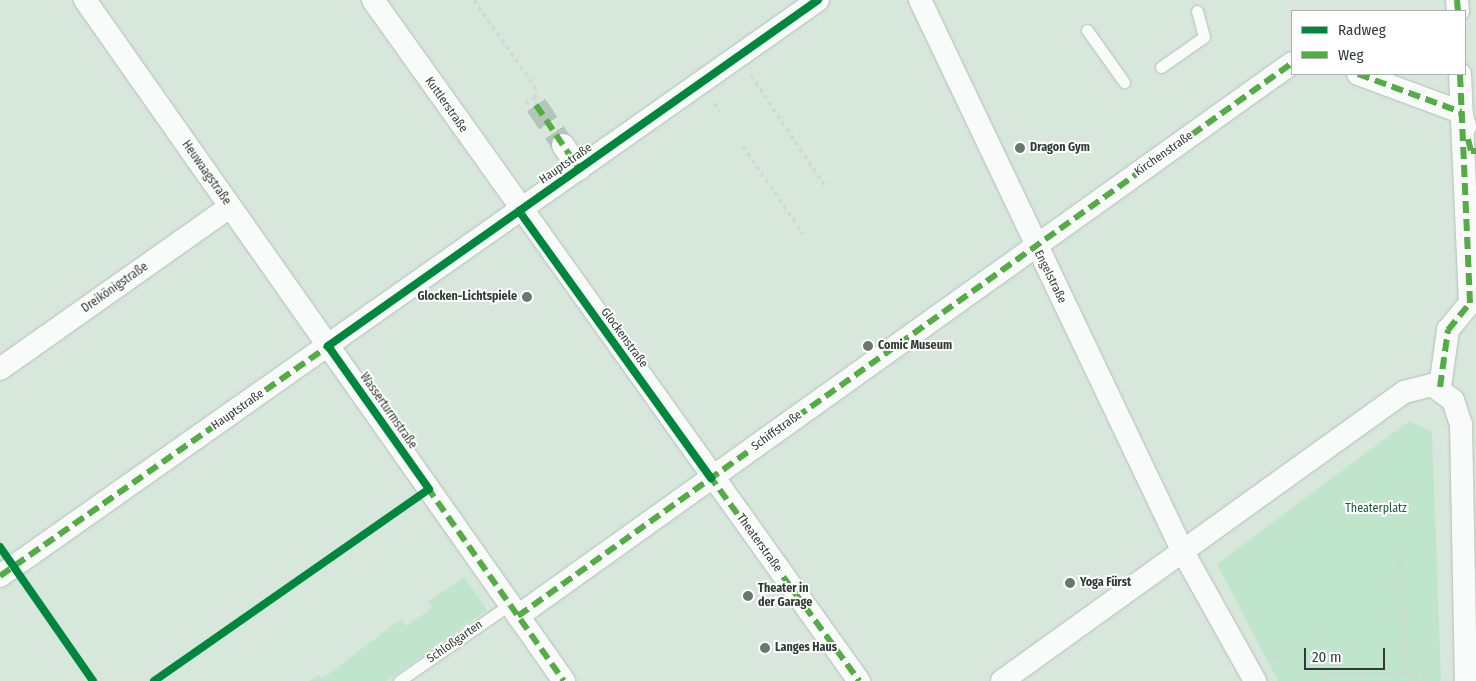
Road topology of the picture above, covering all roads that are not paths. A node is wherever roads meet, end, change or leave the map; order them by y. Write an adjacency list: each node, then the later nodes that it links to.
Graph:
1 (85, 0): 16 (street, Heuwaagstraße)
2 (373, 0): 17 (street, Kuttlerstraße)
3 (818, 0): 15 (street, Hauptstraße)
4 (920, 0): 18 (street, Engelstraße)
5 (1197, 11): 8 (lane)
6 (1087, 30): 11 (lane)
7 (1291, 64): 18 (street, Kirchenstraße)
8 (1161, 67)
9 (1361, 75): 12 (street)
10 (1460, 75): 12 (street)
11 (1124, 82)
12 (1461, 112): 14 (street); 21 (street)
13 (563, 145): 15 (street)
14 (1473, 151)
15 (579, 170): 17 (street, Hauptstraße)
16 (230, 207): 19 (street, Heuwaagstraße); 20 (street, Dreikönigstraße)
17 (519, 211): 19 (street, Hauptstraße); 22 (street, Glockenstraße)
18 (1036, 246): 22 (street, Schiffstraße); 23 (street, Engelstraße)
19 (328, 346): 24 (street, Hauptstraße); 25 (street, Wasserturmstraße)
20 (0, 369)
21 (1440, 387): 23 (street); 31 (street)
22 (711, 478): 25 (street, Schiffstraße); 28 (street, Theaterstraße)
23 (1183, 552): 29 (street); 30 (street)
24 (0, 576)
25 (514, 610): 26 (lane, Schloßgarten); 27 (street, Wasserturmstraße)
26 (399, 681)
27 (564, 681)
28 (859, 681)
29 (1002, 681)
30 (1255, 681)
31 (1466, 681)

